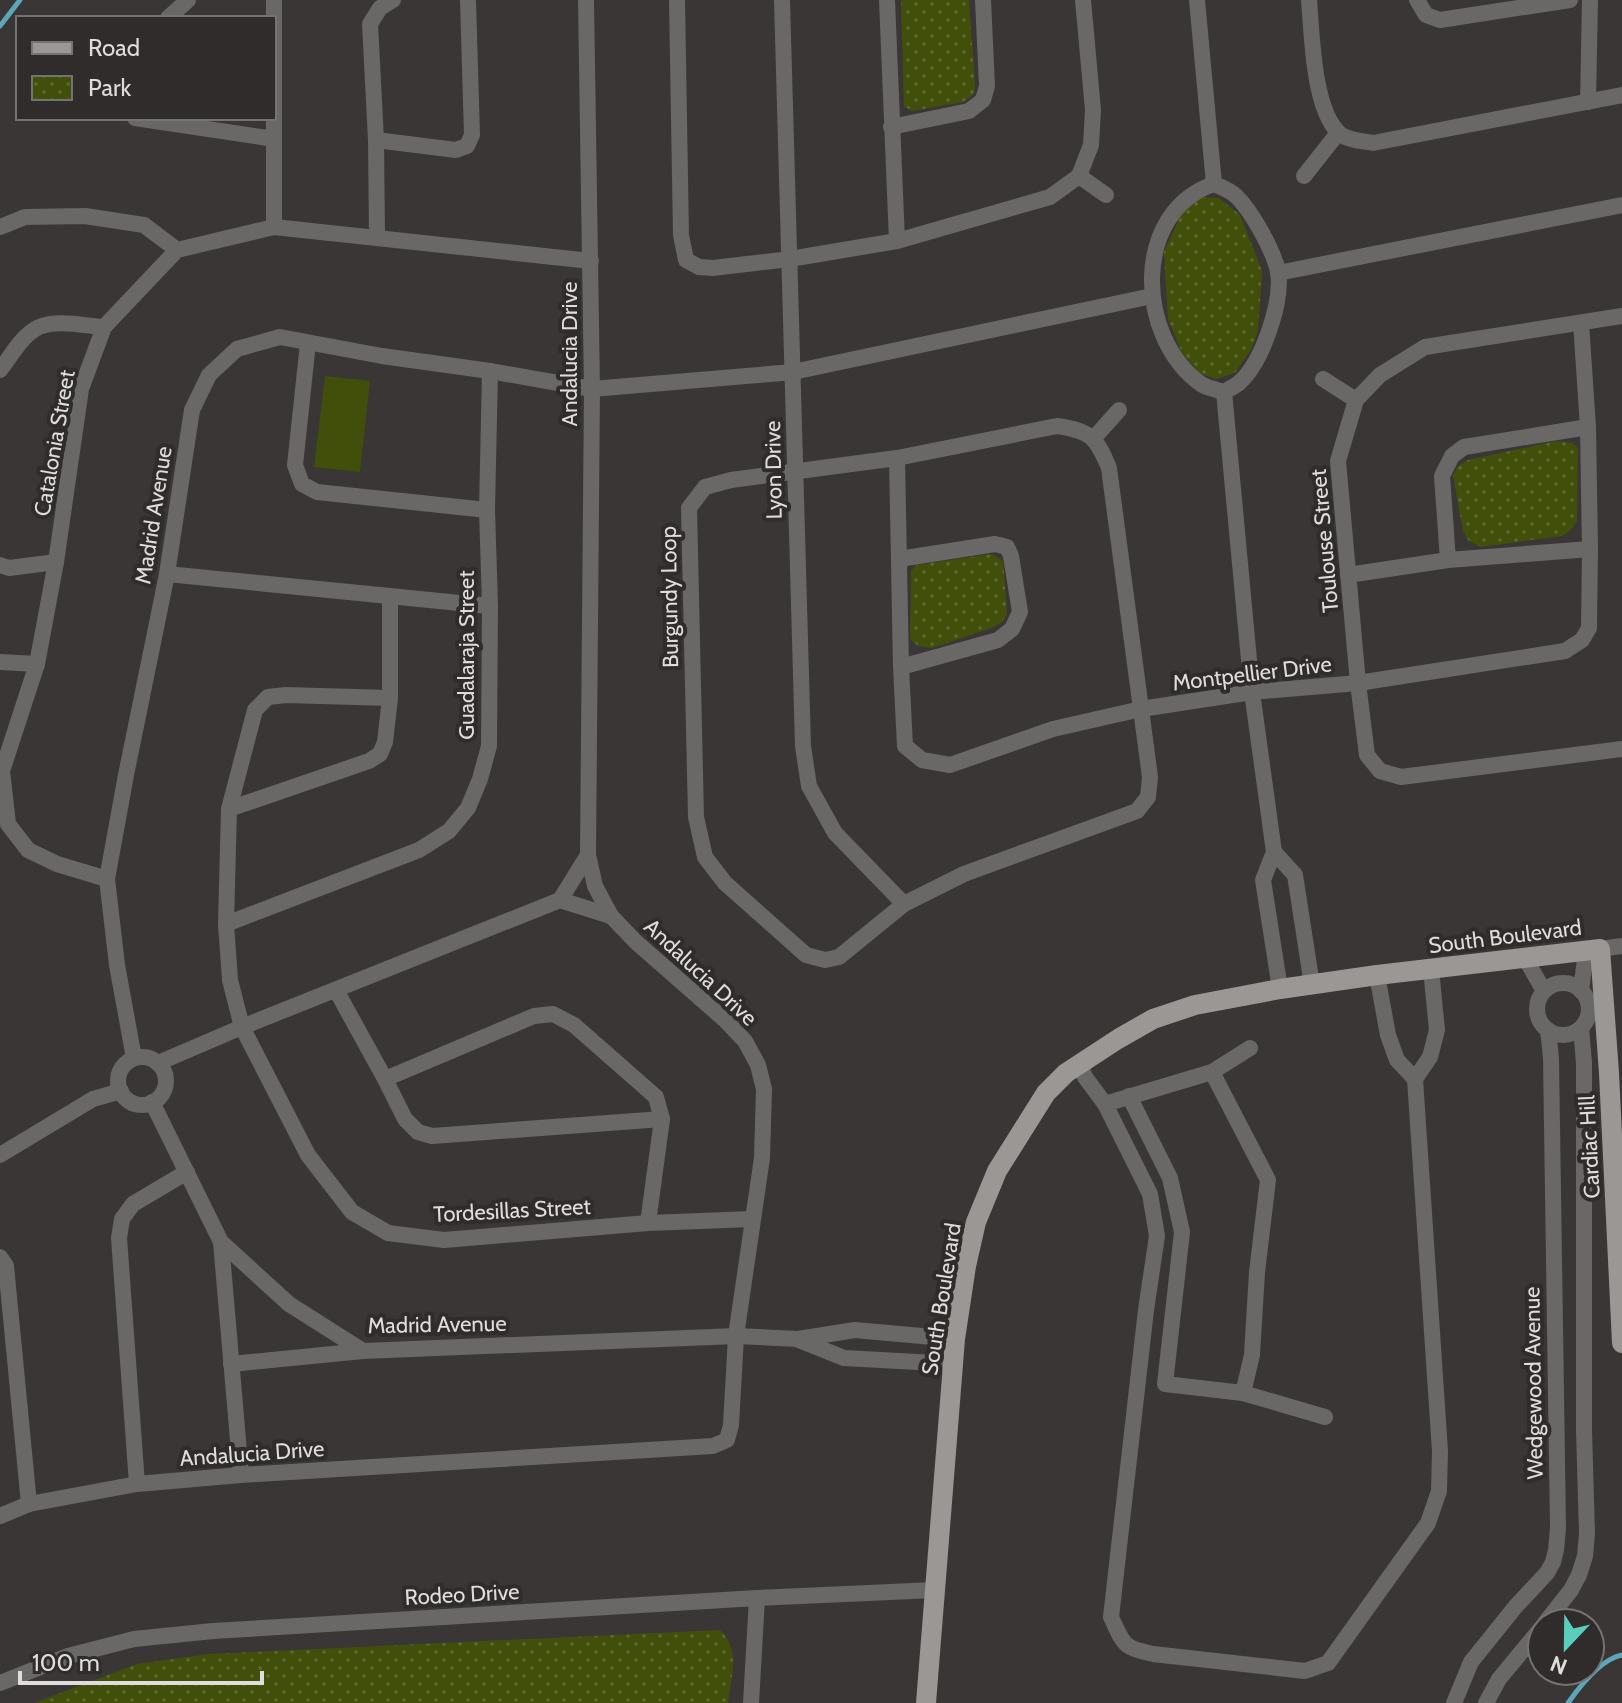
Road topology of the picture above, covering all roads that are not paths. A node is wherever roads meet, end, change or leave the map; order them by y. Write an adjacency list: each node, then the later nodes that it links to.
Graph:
1 (188, 0): 15 (street)
2 (393, 0): 23 (street)
3 (468, 0): 23 (street)
4 (586, 0): 35 (street, Andalucia Drive)
5 (677, 0): 34 (street)
6 (782, 0): 34 (street, Lyon Drive)
7 (887, 0): 20 (street)
8 (983, 0): 20 (street)
9 (1083, 0): 24 (street)
10 (1197, 0): 26 (street)
11 (1309, 0): 21 (street)
12 (1417, 0): 13 (street)
13 (1570, 0)
14 (1590, 0): 17 (street)
15 (170, 16)
16 (1622, 95): 17 (street)
17 (1588, 102): 21 (street)
18 (148, 120): 22 (street)
19 (274, 120): 22 (street)
20 (891, 127): 32 (street)
21 (1338, 133): 25 (street)
22 (274, 139): 30 (street)
23 (376, 140): 31 (street)
24 (1079, 176): 27 (street); 32 (street)
25 (1304, 176)
26 (1214, 184): 36 (street); 37 (street)
27 (1106, 195)
28 (1622, 205): 36 (street)
29 (0, 227): 33 (street)
30 (274, 227): 31 (street); 33 (street)
31 (377, 237): 35 (street)
32 (897, 241): 34 (street)
33 (177, 250): 40 (street, Catalonia Street)
34 (790, 259): 44 (street, Lyon Drive)
35 (591, 261): 46 (street, Andalucia Drive)
36 (1278, 273): 47 (street)
37 (1152, 296): 44 (street, Madrid Avenue); 47 (street)
38 (1622, 316): 39 (street, Toulouse Street)
39 (1581, 323): 48 (street, Toulouse Street); 50 (street, Montpellier Drive)
40 (104, 327): 42 (street); 58 (street, Catalonia Street)
41 (308, 343): 43 (street, Madrid Avenue); 54 (street); 60 (street, Madrid Avenue)
42 (0, 370)
43 (490, 371): 46 (street, Madrid Avenue); 54 (street, Guadalaraja Street)
44 (793, 372): 46 (street, Madrid Avenue); 53 (street, Lyon Drive)
45 (1323, 379): 48 (street)
46 (592, 389): 75 (street, Andalucia Drive)
47 (1224, 392): 68 (street)
48 (1356, 400): 61 (street, Toulouse Street)
49 (1119, 410): 51 (street)
50 (1588, 427): 55 (street, Montpellier Drive); 57 (street)
51 (1094, 438): 52 (street, Burgundy Loop); 70 (street, Burgundy Loop)
52 (897, 458): 53 (street, Burgundy Loop); 56 (street, Montpellier Drive)
53 (794, 471): 78 (street, Lyon Drive); 78 (street, Burgundy Loop)
54 (487, 510): 63 (street, Guadalaraja Street)
55 (1590, 549): 57 (street); 67 (street, Montpellier Drive)
56 (899, 559): 66 (street, Montpellier Drive); 66 (street)
57 (1448, 560): 61 (street)
58 (56, 562): 59 (street); 65 (street, Catalonia Street)
59 (0, 565)
60 (167, 574): 62 (street); 76 (street, Madrid Avenue)
61 (1348, 575): 67 (street, Toulouse Street)
62 (390, 598): 63 (street); 69 (street)
63 (490, 606): 80 (street, Guadalaraja Street)
64 (0, 662): 65 (street)
65 (37, 664): 72 (street, Catalonia Street)
66 (901, 667): 70 (street, Montpellier Drive)
67 (1358, 683): 68 (street, Montpellier Drive); 71 (street, Toulouse Street)
68 (1252, 692): 70 (street, Montpellier Drive); 74 (street)
69 (390, 698): 73 (street); 73 (street, Tordesillas Street)
70 (1141, 709): 78 (street, Burgundy Loop)
71 (1622, 749)
72 (1, 770): 76 (street, Catalonia Street)
73 (229, 809): 80 (street, Tordesillas Street)
74 (1274, 852): 86 (street); 87 (street)
75 (588, 855): 77 (street); 79 (street, Andalucia Drive)
76 (107, 879): 95 (street, Madrid Avenue)
77 (560, 900): 79 (street); 88 (street)
78 (904, 904)
79 (611, 916): 108 (street, Andalucia Drive)
80 (226, 924): 91 (street, Tordesillas Street)
81 (1622, 946): 82 (street, South Boulevard)
82 (1593, 950): 83 (main road, South Boulevard); 90 (street); 115 (main road, Cardiac Hill)
83 (1525, 958): 84 (main road, South Boulevard); 89 (street, Wedgewood Avenue)
84 (1431, 969): 85 (main road, South Boulevard); 100 (street)
85 (1377, 975): 86 (main road, South Boulevard); 100 (street)
86 (1312, 985): 87 (main road, South Boulevard)
87 (1280, 989): 97 (main road, South Boulevard)
88 (336, 990): 91 (street); 99 (street)
89 (1544, 991): 90 (street); 93 (street, Wedgewood Avenue)
90 (1581, 991): 92 (street)
91 (242, 1027): 96 (street); 109 (street, Tordesillas Street)
92 (1581, 1028): 93 (street); 127 (street)
93 (1548, 1030): 132 (street, Wedgewood Avenue)
94 (1250, 1048): 98 (street)
95 (134, 1058): 96 (street); 101 (street)
96 (158, 1063): 103 (street)
97 (1079, 1063): 104 (street); 114 (main road, South Boulevard)
98 (1212, 1072): 102 (street); 119 (street)
99 (385, 1079): 105 (street); 105 (street)
100 (1415, 1079): 104 (street)
101 (121, 1091): 103 (street); 106 (street)
102 (1129, 1096): 104 (street); 119 (street)
103 (152, 1102): 107 (street, Madrid Avenue)
104 (1105, 1104)
105 (662, 1119): 109 (street)
106 (0, 1155)
107 (187, 1172): 110 (street, Madrid Avenue); 122 (street)
108 (752, 1219): 109 (street, Tordesillas Street); 112 (street, Andalucia Drive)
109 (648, 1223)
110 (221, 1242): 116 (street, Madrid Avenue); 117 (street)
111 (0, 1257): 123 (street)
112 (736, 1336): 113 (street, Madrid Avenue); 116 (street, Madrid Avenue); 121 (street, Andalucia Drive)
113 (798, 1339): 114 (street); 118 (street)
114 (955, 1339): 118 (main road, South Boulevard)
115 (1622, 1343)
116 (363, 1351): 117 (street)
117 (231, 1364): 121 (street)
118 (954, 1364): 125 (main road, South Boulevard)
119 (1243, 1393): 120 (street)
120 (1325, 1417)
121 (241, 1475): 122 (street, Andalucia Drive)
122 (137, 1484): 123 (street, Andalucia Drive)
123 (29, 1504): 124 (street, Andalucia Drive)
124 (0, 1516)
125 (935, 1590): 126 (street, Rodeo Drive); 131 (main road, South Boulevard)
126 (757, 1598): 129 (street, Rodeo Drive); 130 (street)
127 (1558, 1607)
128 (1526, 1647): 133 (street)
129 (0, 1683)
130 (751, 1703)
131 (926, 1703)
132 (1454, 1703)
133 (1486, 1703)

